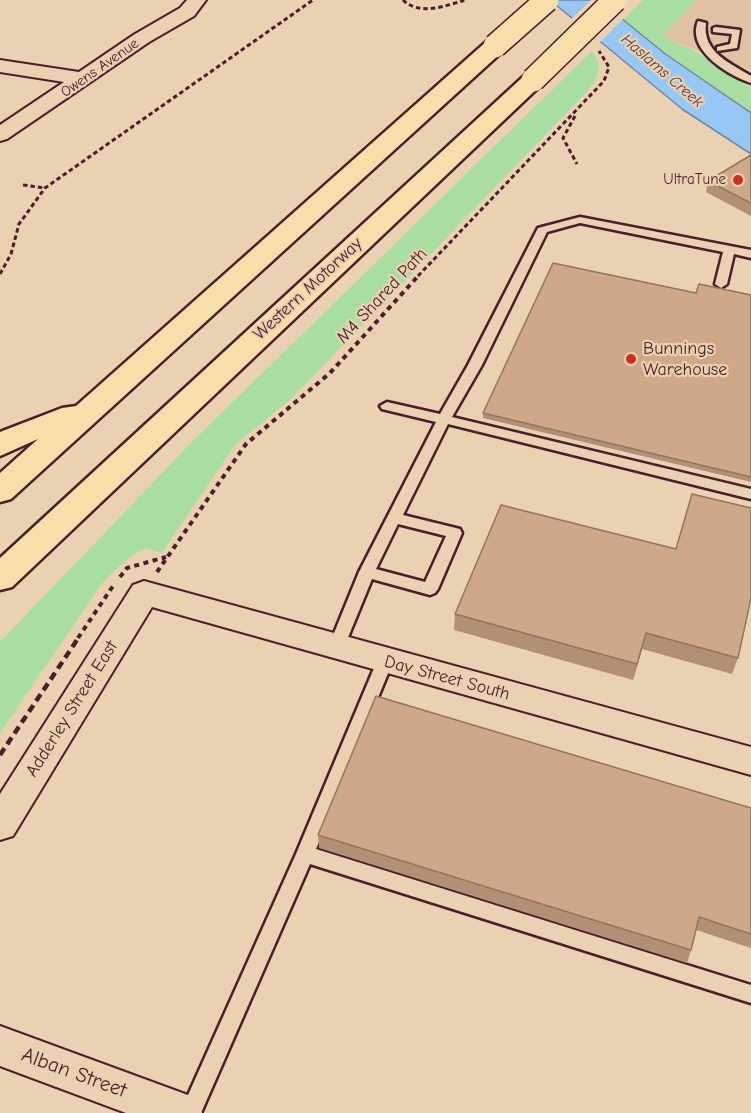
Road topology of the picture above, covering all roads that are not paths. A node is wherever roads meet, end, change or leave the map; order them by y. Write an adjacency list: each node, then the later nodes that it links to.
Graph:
1 (547, 0): 16 (highway, bridge)
2 (615, 0): 23 (highway, Western Motorway, bridge)
3 (172, 2): 4 (street)
4 (196, 3): 9 (street, Owens Avenue)
5 (701, 23): 10 (lane)
6 (716, 30): 7 (lane)
7 (720, 49)
8 (0, 66): 9 (street)
9 (85, 79): 11 (street, Owens Avenue)
10 (751, 80)
11 (0, 135)
12 (729, 250): 13 (lane); 14 (lane); 17 (lane)
13 (751, 254)
14 (721, 284)
15 (387, 406): 17 (lane)
16 (89, 409): 18 (highway); 19 (highway)
17 (444, 419): 20 (lane); 21 (lane)
18 (0, 446)
19 (0, 491)
20 (751, 494)
21 (394, 518): 22 (lane); 22 (lane)
22 (367, 572): 25 (lane)
23 (0, 578)
24 (144, 593): 25 (street, Day Street South); 28 (street, Adderley Street East)
25 (336, 648): 26 (street, Day Street South)
26 (385, 661): 27 (street, Day Street South); 29 (lane)
27 (751, 761)
28 (0, 825)
29 (305, 854): 30 (lane); 33 (lane)
30 (751, 993)
31 (0, 1046): 32 (street, Alban Street)
32 (181, 1113)
33 (190, 1113)

